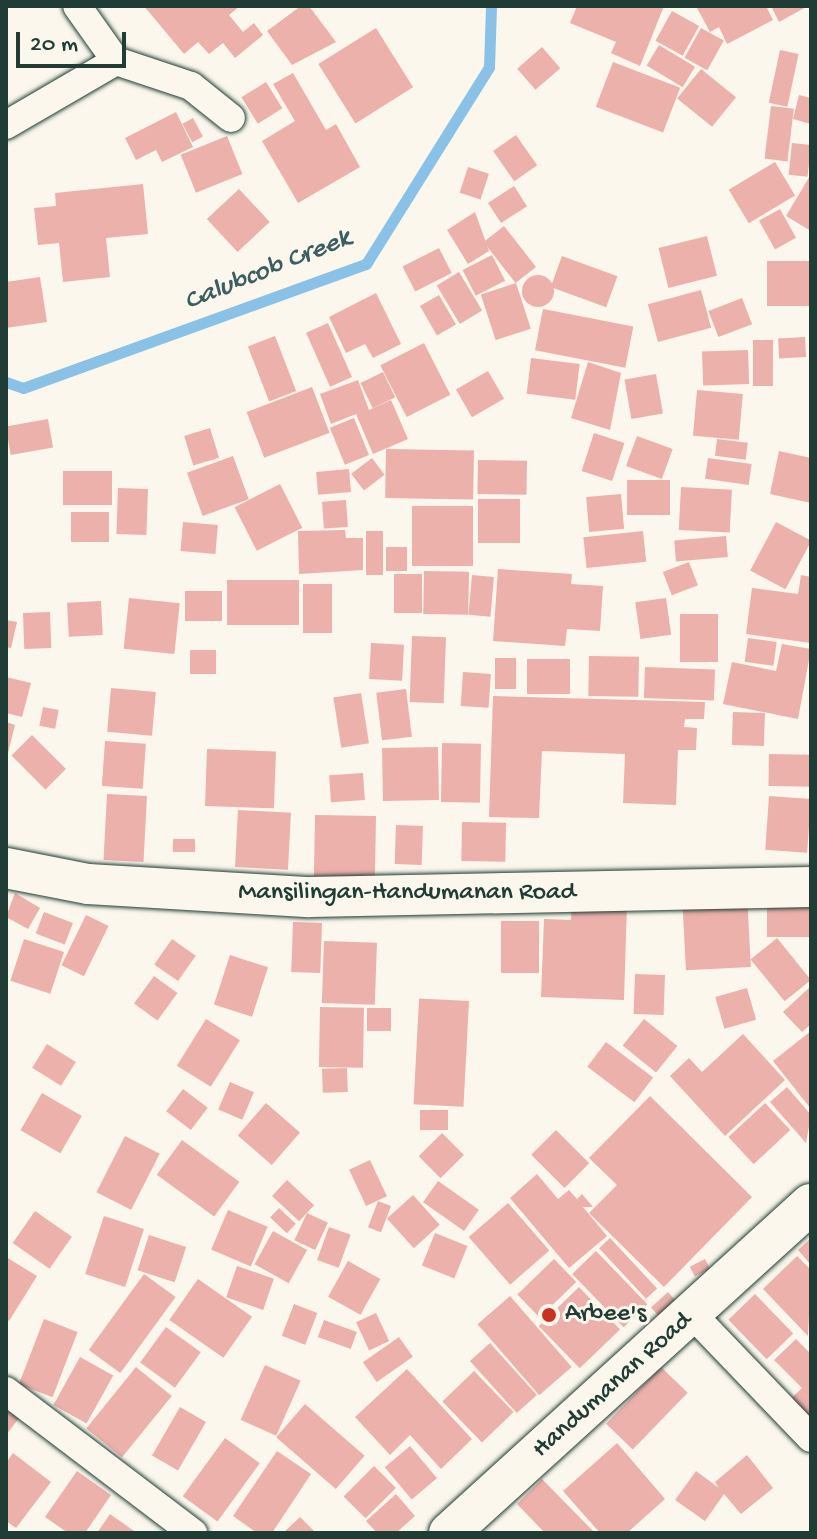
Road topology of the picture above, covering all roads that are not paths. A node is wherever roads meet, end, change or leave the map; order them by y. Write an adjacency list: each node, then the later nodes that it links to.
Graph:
1 (77, 6): 2 (street)
2 (116, 61): 3 (street); 4 (street)
3 (231, 118)
4 (6, 125)
5 (6, 868): 6 (street, Mansilingan-Handumanan Road)
6 (811, 887)
7 (811, 1204): 8 (street, Handumanan Road)
8 (693, 1315): 10 (street); 12 (street, Handumanan Road)
9 (6, 1391): 11 (street)
10 (811, 1438)
11 (193, 1533)
12 (449, 1533)

